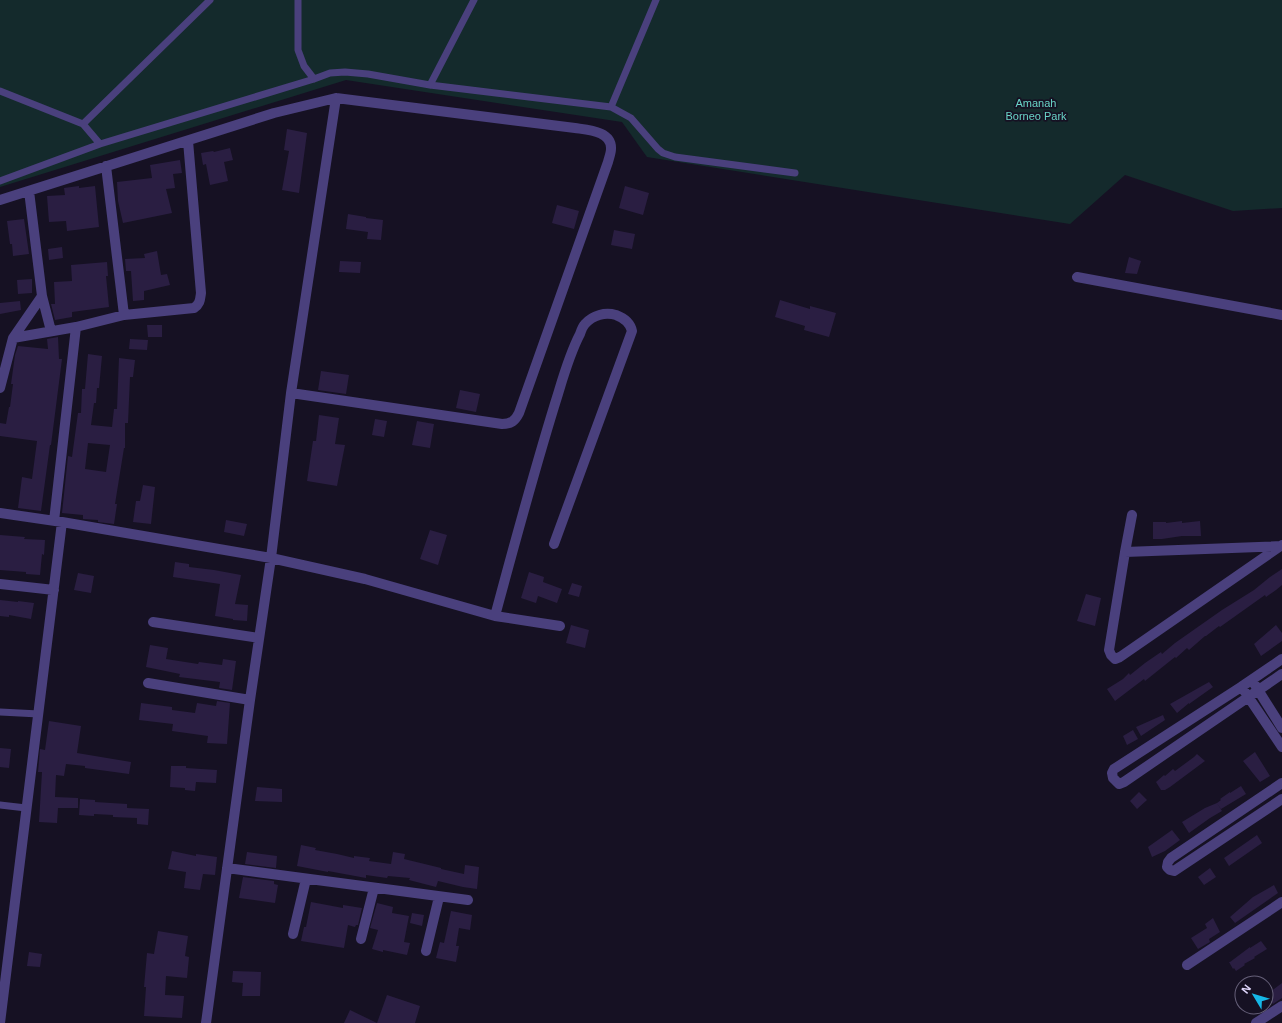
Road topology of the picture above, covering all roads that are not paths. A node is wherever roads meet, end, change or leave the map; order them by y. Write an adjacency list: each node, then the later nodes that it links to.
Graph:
1 (210, 0): 10 (lane)
2 (298, 0): 5 (lane)
3 (474, 0): 6 (lane)
4 (656, 0): 9 (lane)
5 (314, 80): 6 (lane); 12 (lane)
6 (430, 85): 9 (lane)
7 (0, 91): 10 (lane)
8 (336, 98): 11 (street); 26 (street); 26 (street)
9 (611, 107): 14 (lane)
10 (83, 124): 12 (lane)
11 (188, 140): 13 (street); 20 (street)
12 (100, 144): 15 (lane)
13 (106, 166): 16 (street); 20 (street)
14 (795, 173)
15 (0, 181)
16 (28, 190): 17 (street); 19 (street)
17 (0, 200)
18 (1077, 277): 21 (street)
19 (42, 296): 23 (street); 24 (street)
20 (124, 315): 22 (street)
21 (1282, 316)
22 (76, 327): 23 (street); 29 (street)
23 (51, 331): 24 (street)
24 (13, 338): 25 (street)
25 (0, 388)
26 (291, 393): 33 (street)
27 (0, 513): 29 (street)
28 (1132, 515): 32 (street)
29 (58, 521): 33 (street); 35 (street)
30 (554, 544): 36 (street)
31 (1282, 546): 32 (street); 32 (street)
32 (1125, 552)
33 (270, 558): 36 (street); 39 (street)
34 (0, 584): 35 (street)
35 (54, 590): 49 (street)
36 (495, 616): 38 (street)
37 (153, 622): 39 (street)
38 (560, 626)
39 (259, 638): 47 (street)
40 (1282, 659): 42 (street)
41 (1282, 674): 45 (street)
42 (1251, 680): 44 (street); 45 (street)
43 (148, 682): 47 (street)
44 (1241, 687): 46 (street); 46 (street)
45 (1258, 690): 46 (street); 50 (street)
46 (1248, 697): 51 (street)
47 (250, 700): 56 (street)
48 (0, 712): 49 (lane)
49 (39, 714): 55 (street)
50 (1282, 728)
51 (1282, 747)
52 (1282, 784): 53 (street)
53 (1282, 799)
54 (0, 806): 55 (lane)
55 (26, 808): 67 (street)
56 (227, 868): 57 (street); 68 (street)
57 (306, 879): 58 (street); 62 (street)
58 (374, 888): 59 (street); 63 (street)
59 (439, 897): 60 (street); 64 (street)
60 (468, 900)
61 (1282, 902): 65 (street)
62 (293, 934)
63 (361, 939)
64 (426, 951)
65 (1187, 965)
66 (1282, 1006): 69 (street)
67 (0, 1023)
68 (206, 1023)
69 (1256, 1023)

